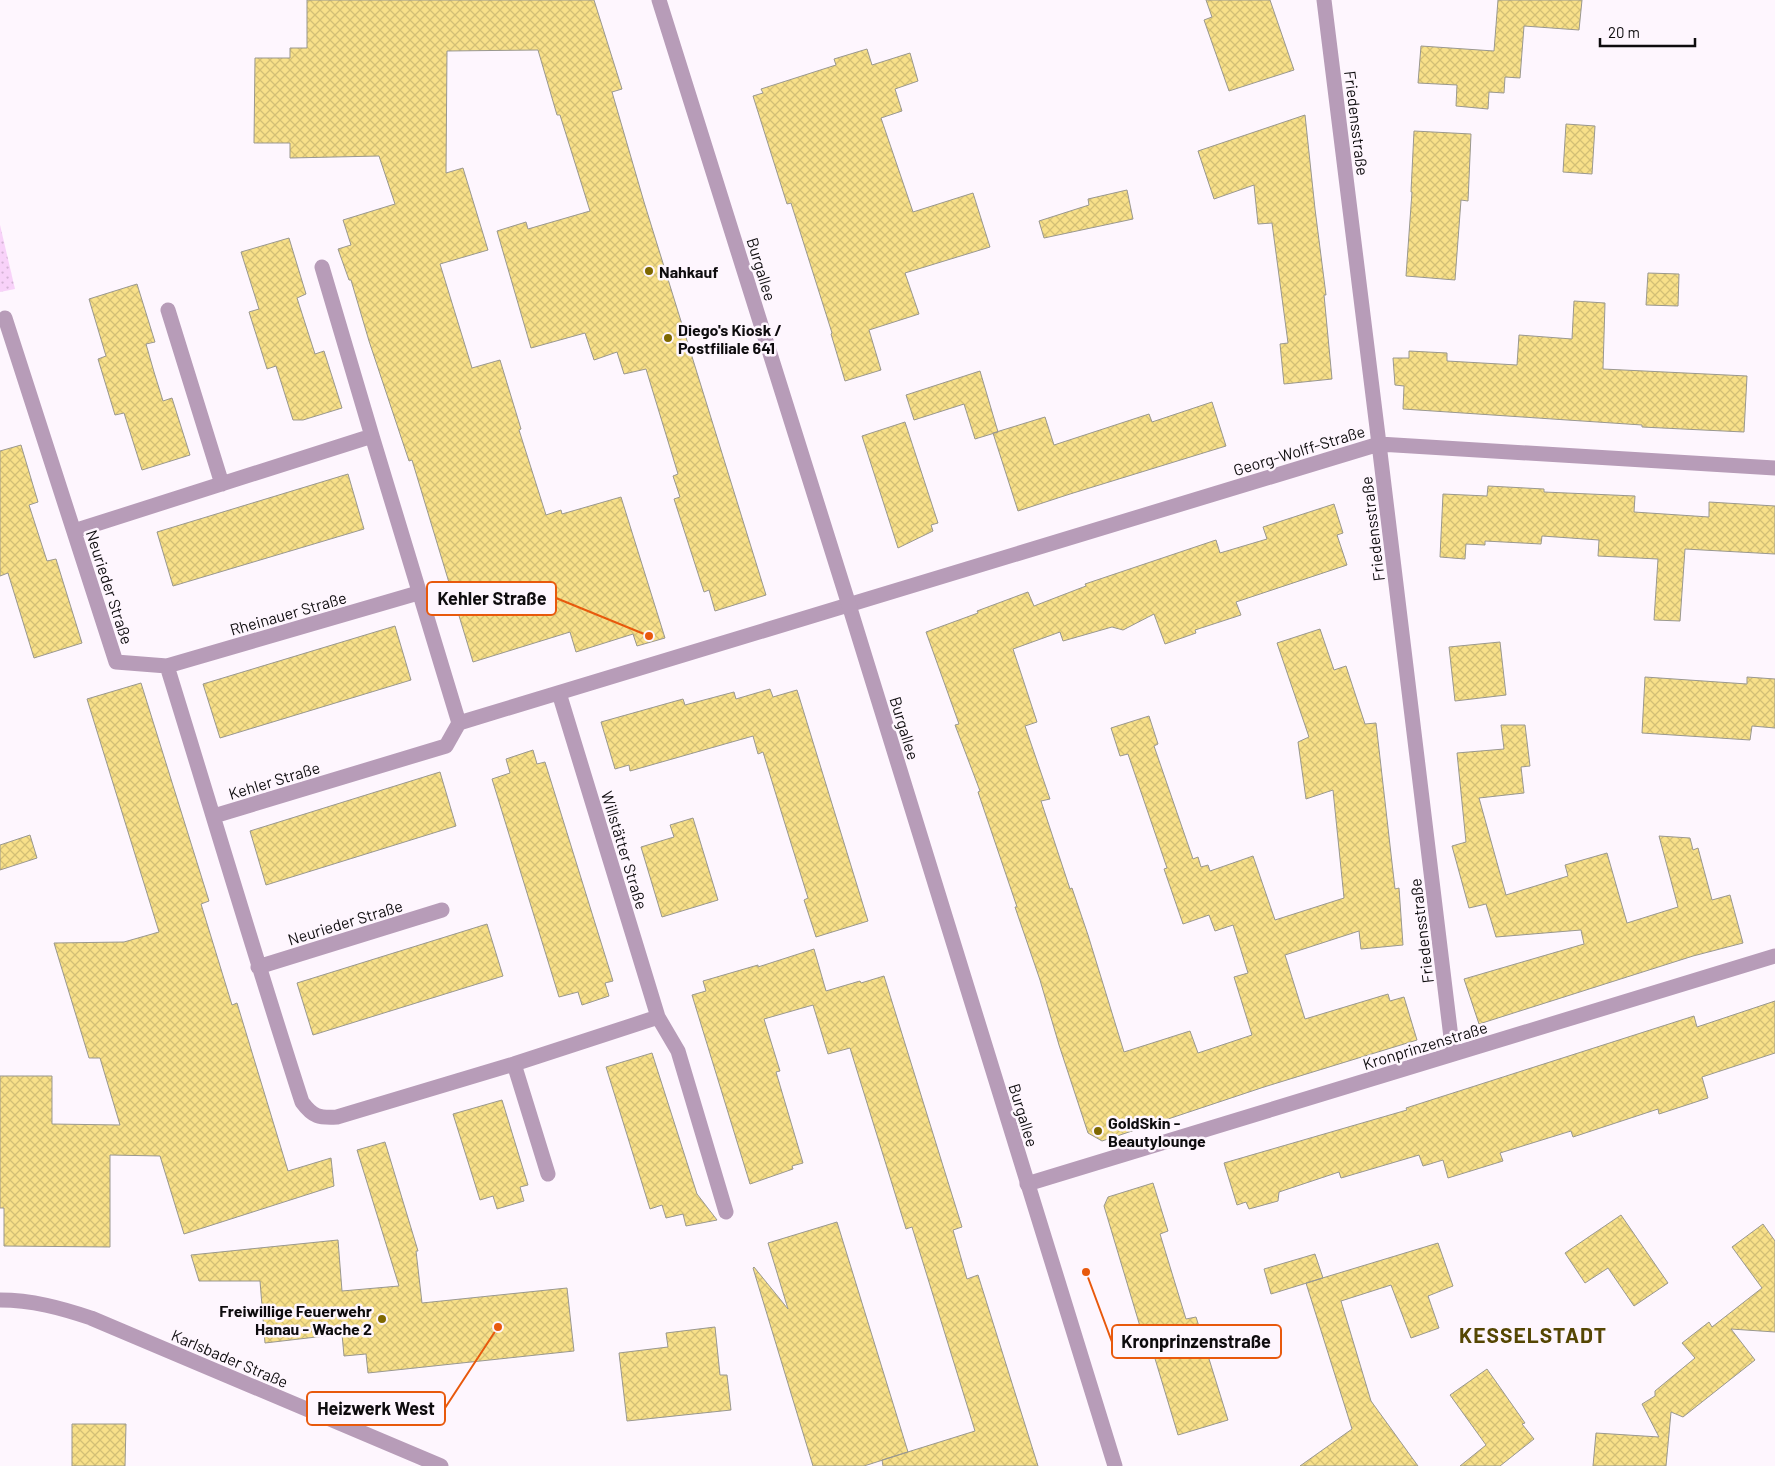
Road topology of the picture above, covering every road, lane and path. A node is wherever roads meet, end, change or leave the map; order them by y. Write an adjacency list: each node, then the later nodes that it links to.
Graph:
1 (659, 0): 12 (street, Burgallee)
2 (1324, 0): 7 (street, Friedensstraße)
3 (322, 267): 6 (street)
4 (168, 310): 9 (street)
5 (5, 318): 10 (street, Neurieder Straße)
6 (372, 436): 9 (street); 11 (street)
7 (1379, 444): 8 (street, Georg-Wolff-Straße); 12 (street, Georg-Wolff-Straße); 21 (street, Friedensstraße)
8 (1775, 468)
9 (222, 484): 10 (street)
10 (74, 531): 13 (street, Neurieder Straße)
11 (418, 593): 13 (street, Rheinauer Straße); 15 (street)
12 (849, 605): 14 (street); 24 (street, Burgallee)
13 (167, 666): 16 (street)
14 (559, 693): 15 (street); 20 (street, Willstätter Straße)
15 (459, 723): 16 (street, Kehler Straße)
16 (214, 816): 19 (street)
17 (442, 910): 19 (street, Neurieder Straße)
18 (1775, 956): 21 (street, Kronprinzenstraße)
19 (258, 967): 22 (street)
20 (658, 1017): 22 (street); 25 (street, Willstätter Straße)
21 (1453, 1054): 24 (street, Kronprinzenstraße)
22 (514, 1064): 23 (street)
23 (548, 1174)
24 (1027, 1184): 28 (street, Burgallee)
25 (726, 1212)
26 (0, 1300): 27 (street, Karlsbader Straße)
27 (441, 1466)
28 (1115, 1466)

